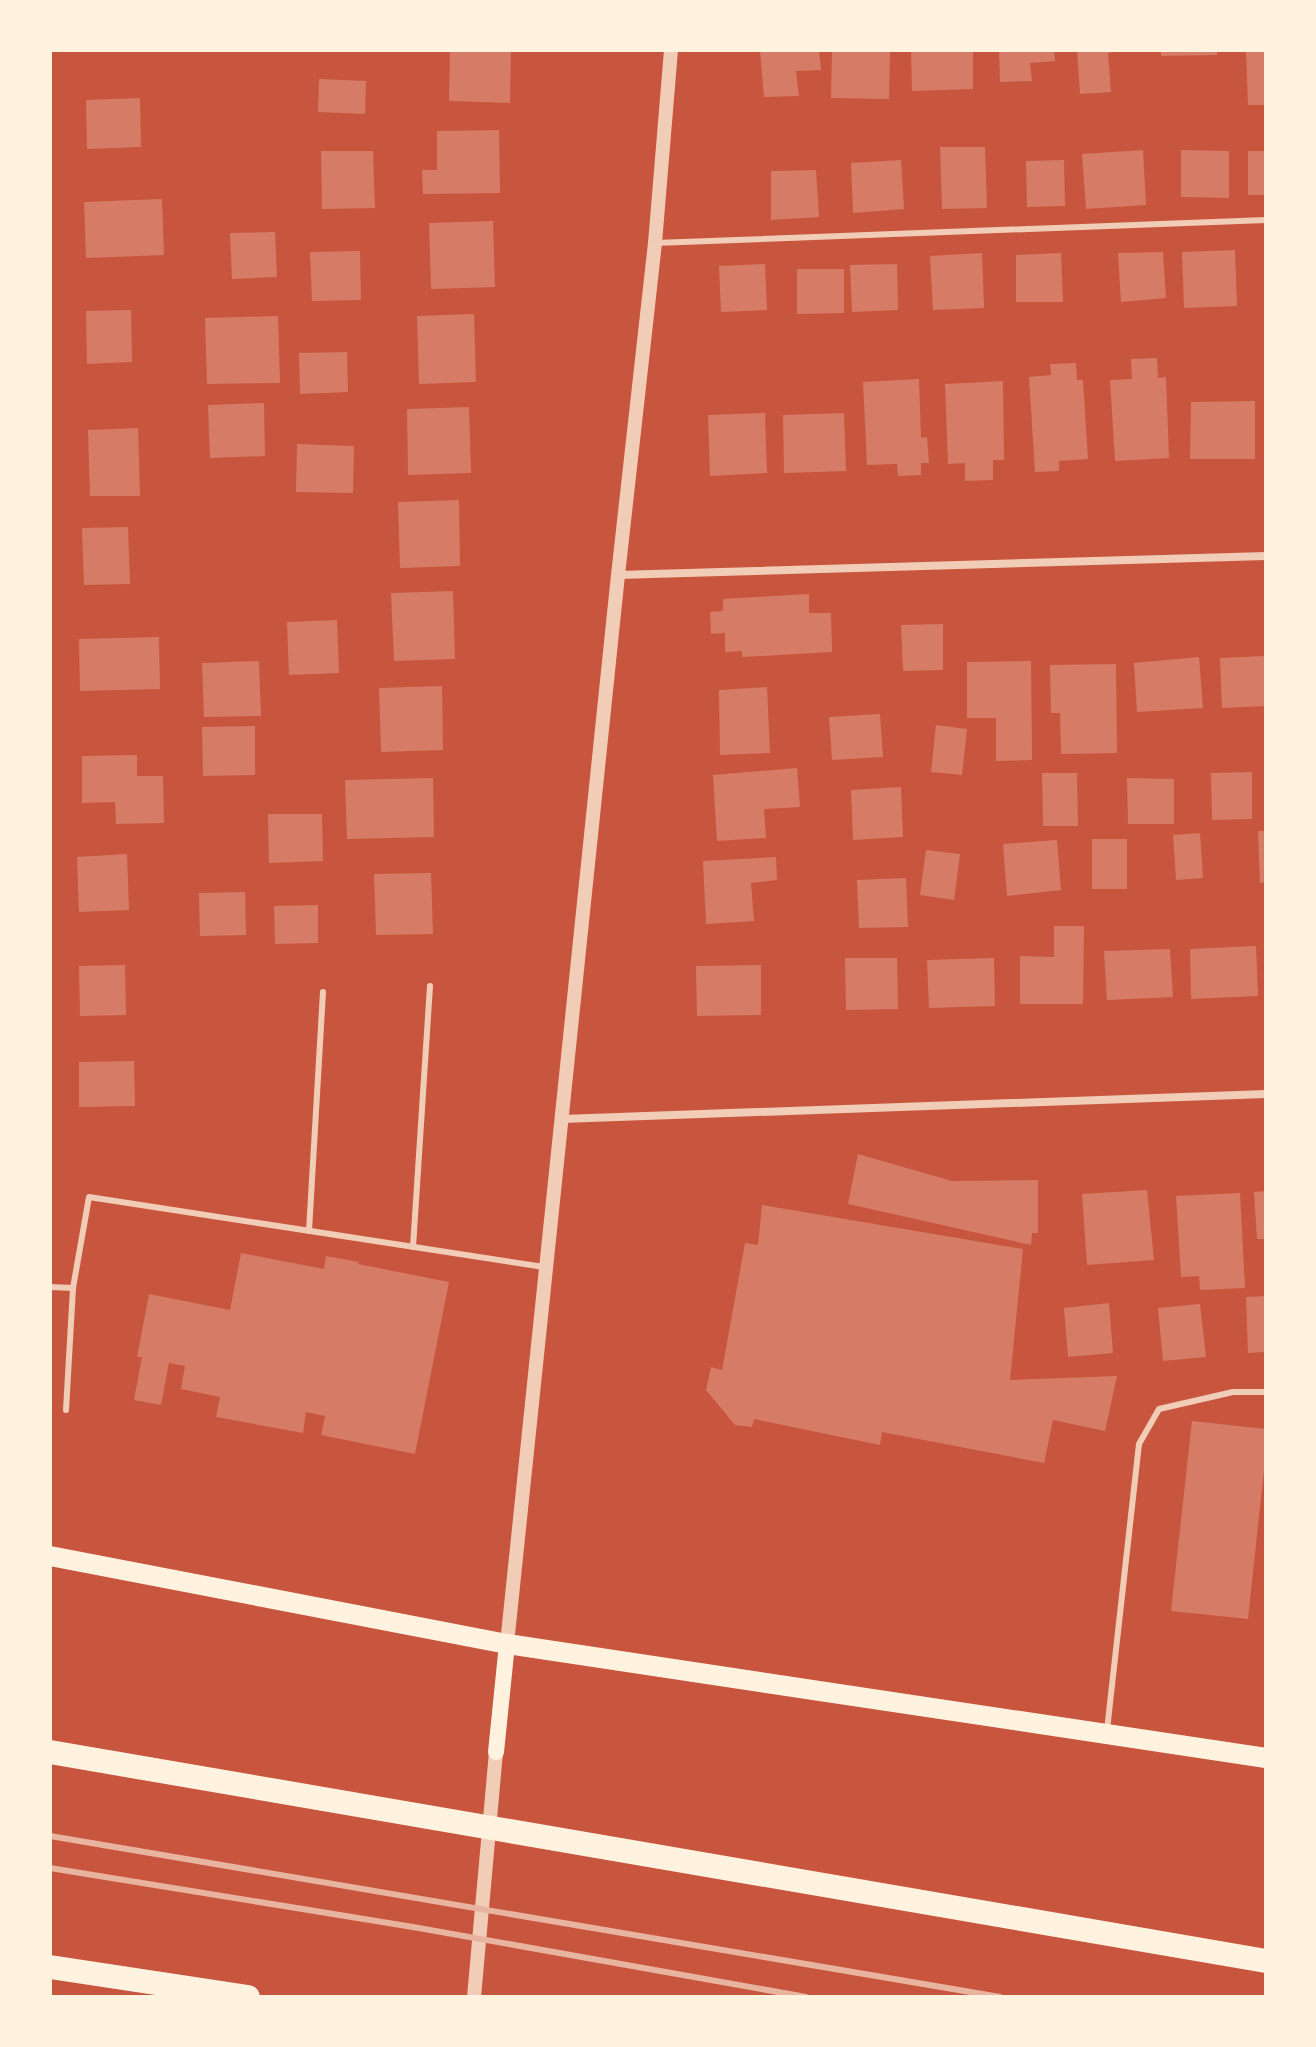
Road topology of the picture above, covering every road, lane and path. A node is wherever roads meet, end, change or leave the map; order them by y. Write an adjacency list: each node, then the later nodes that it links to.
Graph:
1 (671, 50): 3 (street)
2 (1266, 220): 3 (lane)
3 (655, 243): 5 (street)
4 (1266, 556): 5 (street)
5 (618, 575): 9 (street)
6 (430, 986): 11 (lane)
7 (323, 992): 10 (lane)
8 (1266, 1094): 9 (street)
9 (562, 1119): 12 (street)
10 (309, 1231): 11 (lane); 14 (lane)
11 (413, 1247): 12 (lane)
12 (547, 1268): 18 (street)
13 (50, 1287): 14 (lane)
14 (73, 1288): 16 (lane)
15 (1266, 1392): 19 (lane)
16 (66, 1410)
17 (50, 1556): 18 (main road)
18 (507, 1644): 19 (main road); 21 (main road)
19 (1106, 1734): 22 (main road)
20 (50, 1752): 23 (highway)
21 (496, 1752): 26 (street)
22 (1266, 1758)
23 (1266, 1961)
24 (50, 1967): 25 (highway)
25 (248, 1997)
26 (474, 1997)

